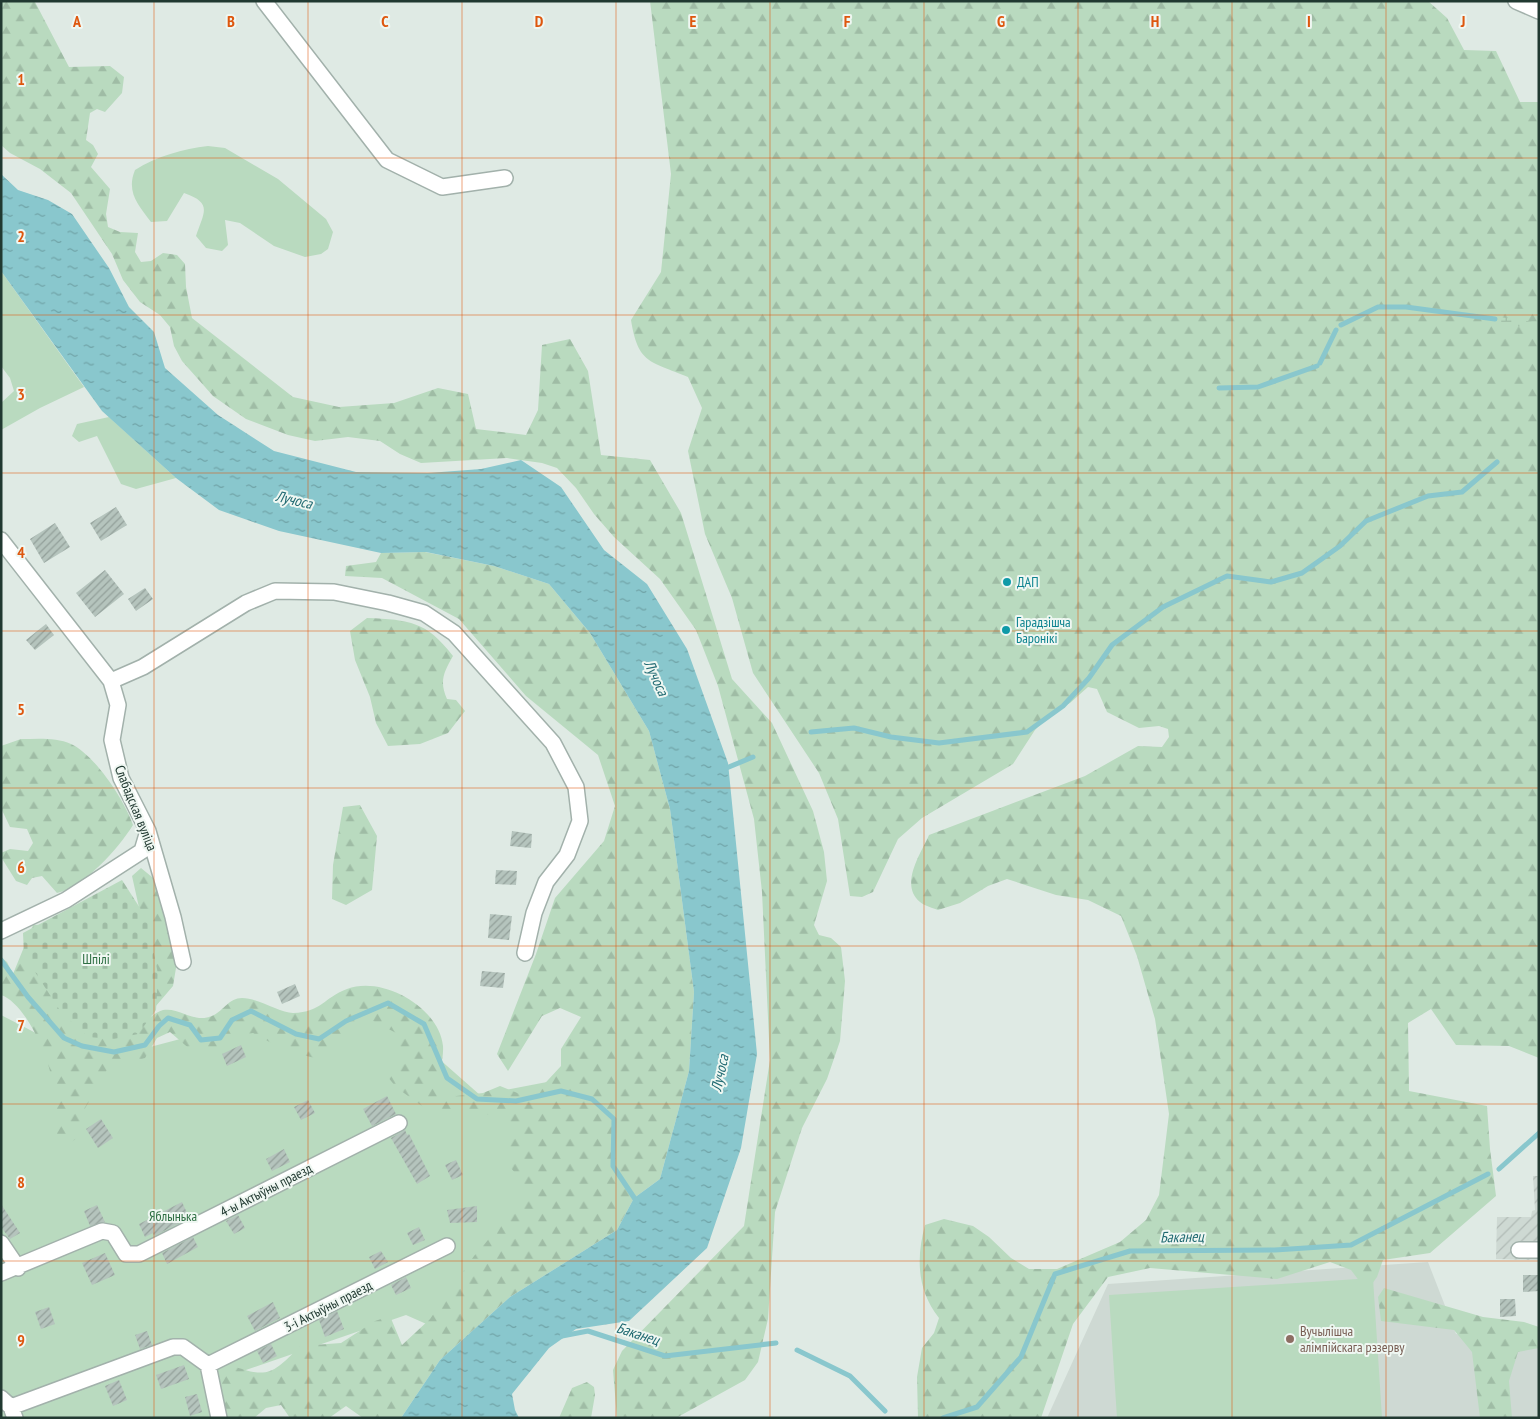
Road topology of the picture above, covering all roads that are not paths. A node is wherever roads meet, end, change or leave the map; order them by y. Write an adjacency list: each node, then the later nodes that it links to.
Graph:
1 (264, 1): 4 (street)
2 (1516, 1): 3 (street)
3 (1539, 11)
4 (505, 178)
5 (1, 540): 6 (street, Слабадская вуліца)
6 (111, 681): 7 (street, Слабадская вуліца); 9 (street)
7 (148, 831): 8 (street); 10 (street, Слабадская вуліца)
8 (1, 931)
9 (525, 954)
10 (184, 962)
11 (399, 1123): 16 (street, 4-ы Актыўны праезд)
12 (1, 1243): 16 (street)
13 (447, 1246): 18 (street, 3-і Актыўны праезд)
14 (1519, 1250): 15 (street)
15 (1539, 1250)
16 (18, 1268): 17 (street, 4-ы Актыўны праезд)
17 (1, 1273)
18 (208, 1365): 19 (street); 20 (street)
19 (9, 1407)
20 (219, 1418)

